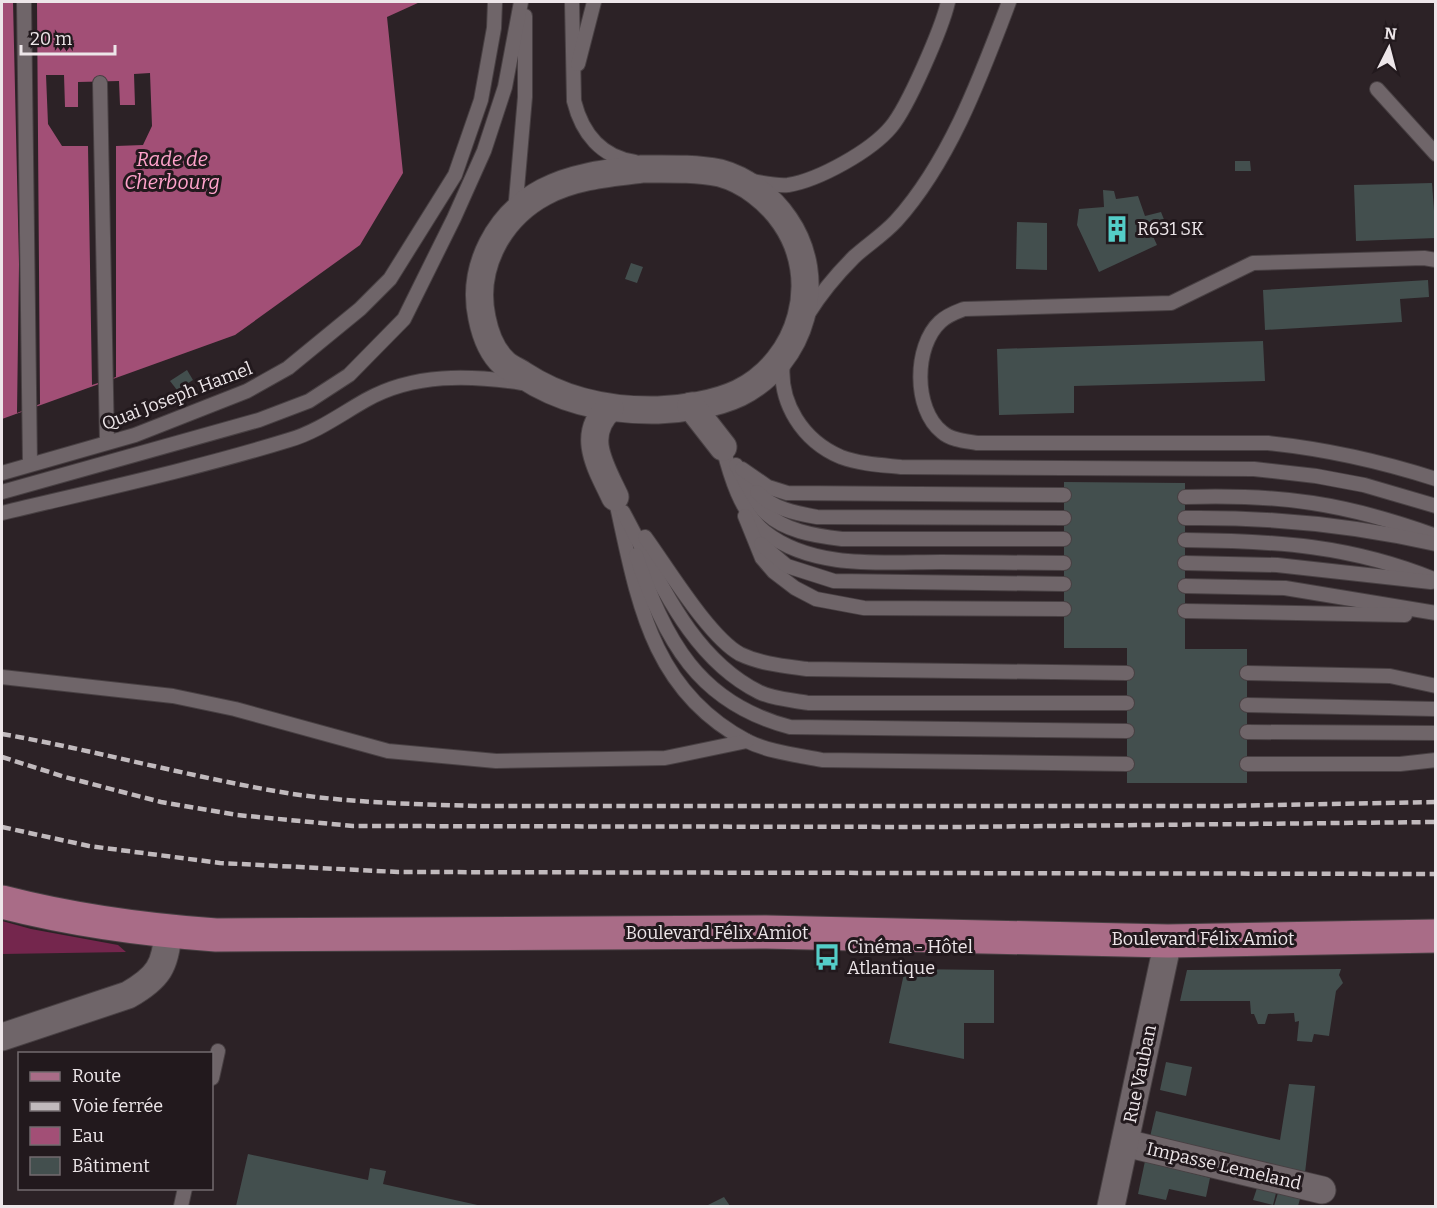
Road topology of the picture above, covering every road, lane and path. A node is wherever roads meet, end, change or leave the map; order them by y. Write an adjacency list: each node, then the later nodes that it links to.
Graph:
1 (24, 2): 22 (lane)
2 (495, 2): 20 (lane, Quai Joseph Hamel)
3 (523, 2): 14 (lane); 26 (lane)
4 (572, 2): 8 (lane)
5 (594, 2): 8 (lane)
6 (948, 2): 13 (lane)
7 (1009, 2): 16 (lane)
8 (573, 80): 12 (lane)
9 (100, 83): 20 (lane)
10 (1377, 89): 11 (lane)
11 (1436, 154)
12 (685, 169): 13 (street); 14 (street)
13 (721, 174): 16 (street)
14 (515, 212): 17 (street)
15 (1436, 260): 24 (lane)
16 (788, 345): 18 (street); 30 (lane)
17 (541, 387): 19 (street); 31 (lane)
18 (691, 406): 19 (street); 21 (street)
19 (610, 408): 29 (street)
20 (107, 442): 22 (lane, Quai Joseph Hamel)
21 (729, 456): 25 (lane); 25 (lane); 27 (lane)
22 (30, 465): 23 (lane, Quai Joseph Hamel)
23 (2, 473)
24 (1436, 479)
25 (742, 486): 32 (lane); 34 (lane); 36 (lane); 39 (lane)
26 (2, 492)
27 (1064, 495)
28 (1185, 496): 35 (lane)
29 (615, 497): 47 (lane); 51 (lane); 54 (lane); 57 (lane)
30 (1436, 506)
31 (2, 513)
32 (1064, 518)
33 (1185, 518): 38 (lane)
34 (752, 533): 42 (lane); 44 (lane)
35 (1436, 536)
36 (1064, 539)
37 (1185, 540): 41 (lane)
38 (1436, 544)
39 (1064, 563)
40 (1185, 563): 41 (lane)
41 (1436, 581)
42 (1064, 584)
43 (1185, 586): 46 (lane)
44 (1064, 609)
45 (1185, 611): 46 (lane)
46 (1436, 614)
47 (1127, 673)
48 (1247, 673): 50 (lane)
49 (2, 677): 57 (lane)
50 (1436, 686)
51 (1127, 703)
52 (1247, 705): 53 (lane)
53 (1436, 709)
54 (1127, 731)
55 (1247, 732): 56 (lane)
56 (1436, 733)
57 (747, 741): 59 (lane)
58 (1436, 760): 60 (lane)
59 (1127, 764)
60 (1247, 764)
61 (2, 902): 62 (main road, Boulevard Félix Amiot)
62 (168, 931): 64 (main road, Boulevard Félix Amiot); 65 (street)
63 (1436, 936): 64 (main road, Boulevard Félix Amiot)
64 (1168, 941): 68 (street, Rue Vauban)
65 (2, 1036)
66 (218, 1051): 67 (lane)
67 (213, 1074)
68 (1125, 1143): 70 (street, Impasse Lemeland); 72 (street, Rue Vauban)
69 (185, 1190): 71 (lane)
70 (1322, 1190)
71 (181, 1206)
72 (1111, 1206)

